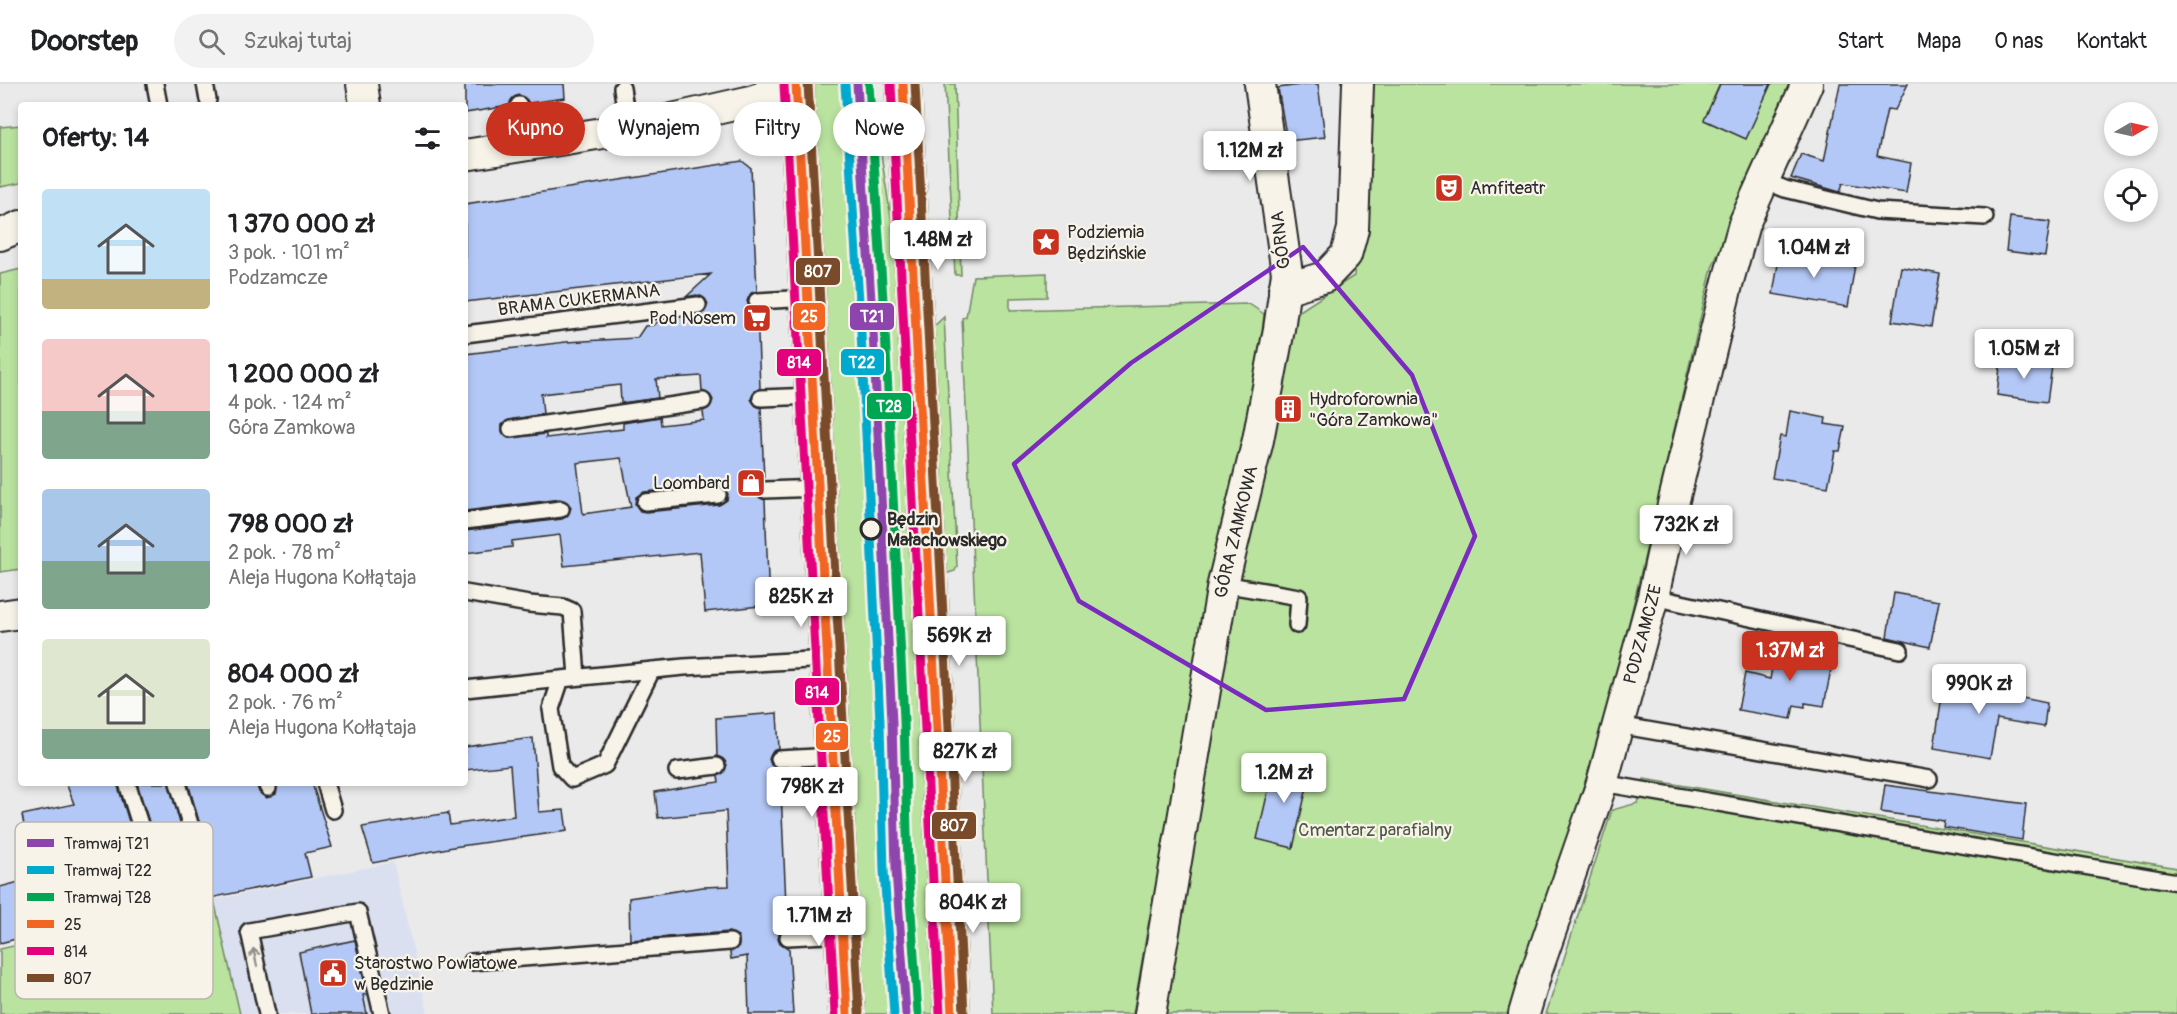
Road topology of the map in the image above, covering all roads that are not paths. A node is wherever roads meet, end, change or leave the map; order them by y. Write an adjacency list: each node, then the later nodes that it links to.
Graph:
1 (155, 84): 12 (lane)
2 (205, 84): 11 (lane)
3 (362, 84): 13 (street)
4 (779, 84): 15 (street)
5 (796, 84): 21 (main road)
6 (903, 84): 68 (main road)
7 (1260, 84): 20 (street, GÓRNA)
8 (1358, 84): 20 (street)
9 (1807, 84): 18 (street, PODZAMCZE)
10 (622, 88): 14 (lane)
11 (208, 100)
12 (158, 102)
13 (365, 102)
14 (624, 102)
15 (721, 108)
16 (486, 151): 17 (street)
17 (468, 154)
18 (1763, 180): 19 (lane); 37 (street, PODZAMCZE)
19 (1985, 217)
20 (1284, 289): 35 (street, GÓRA ZAMKOWA)
21 (809, 298): 22 (lane); 25 (main road)
22 (757, 300)
23 (698, 305): 24 (lane, BRAMA CUKERMANA)
24 (468, 334)
25 (814, 396): 26 (lane); 29 (main road)
26 (761, 398)
27 (703, 401): 28 (lane)
28 (510, 429)
29 (819, 488): 30 (lane); 42 (main road)
30 (765, 490)
31 (718, 495): 32 (lane)
32 (645, 502)
33 (561, 509): 34 (lane)
34 (468, 521)
35 (1223, 584): 40 (lane); 69 (street, GÓRA ZAMKOWA)
36 (468, 593): 44 (lane)
37 (1653, 597): 41 (lane); 47 (street, PODZAMCZE)
38 (18, 613): 39 (street)
39 (0, 616)
40 (1298, 625)
41 (1900, 650)
42 (828, 659): 43 (lane); 48 (main road)
43 (652, 670): 44 (lane); 45 (lane)
44 (578, 677): 45 (lane)
45 (561, 679): 46 (lane)
46 (468, 689)
47 (1618, 724): 52 (lane); 53 (street, PODZAMCZE)
48 (834, 756): 49 (lane); 61 (main road)
49 (779, 759)
50 (717, 766): 51 (lane)
51 (677, 771)
52 (1929, 779)
53 (1602, 783): 60 (lane); 70 (street, PODZAMCZE)
54 (128, 786): 58 (lane)
55 (179, 786): 59 (lane)
56 (326, 786): 57 (lane)
57 (333, 810)
58 (139, 822)
59 (189, 822)
60 (2177, 882)
61 (844, 934): 62 (lane); 67 (main road)
62 (788, 937)
63 (730, 942): 64 (lane)
64 (471, 962)
65 (267, 1014): 66 (lane, one-way to 66)
66 (382, 1014)
67 (848, 1014)
68 (952, 1014)
69 (1150, 1014)
70 (1524, 1014)

